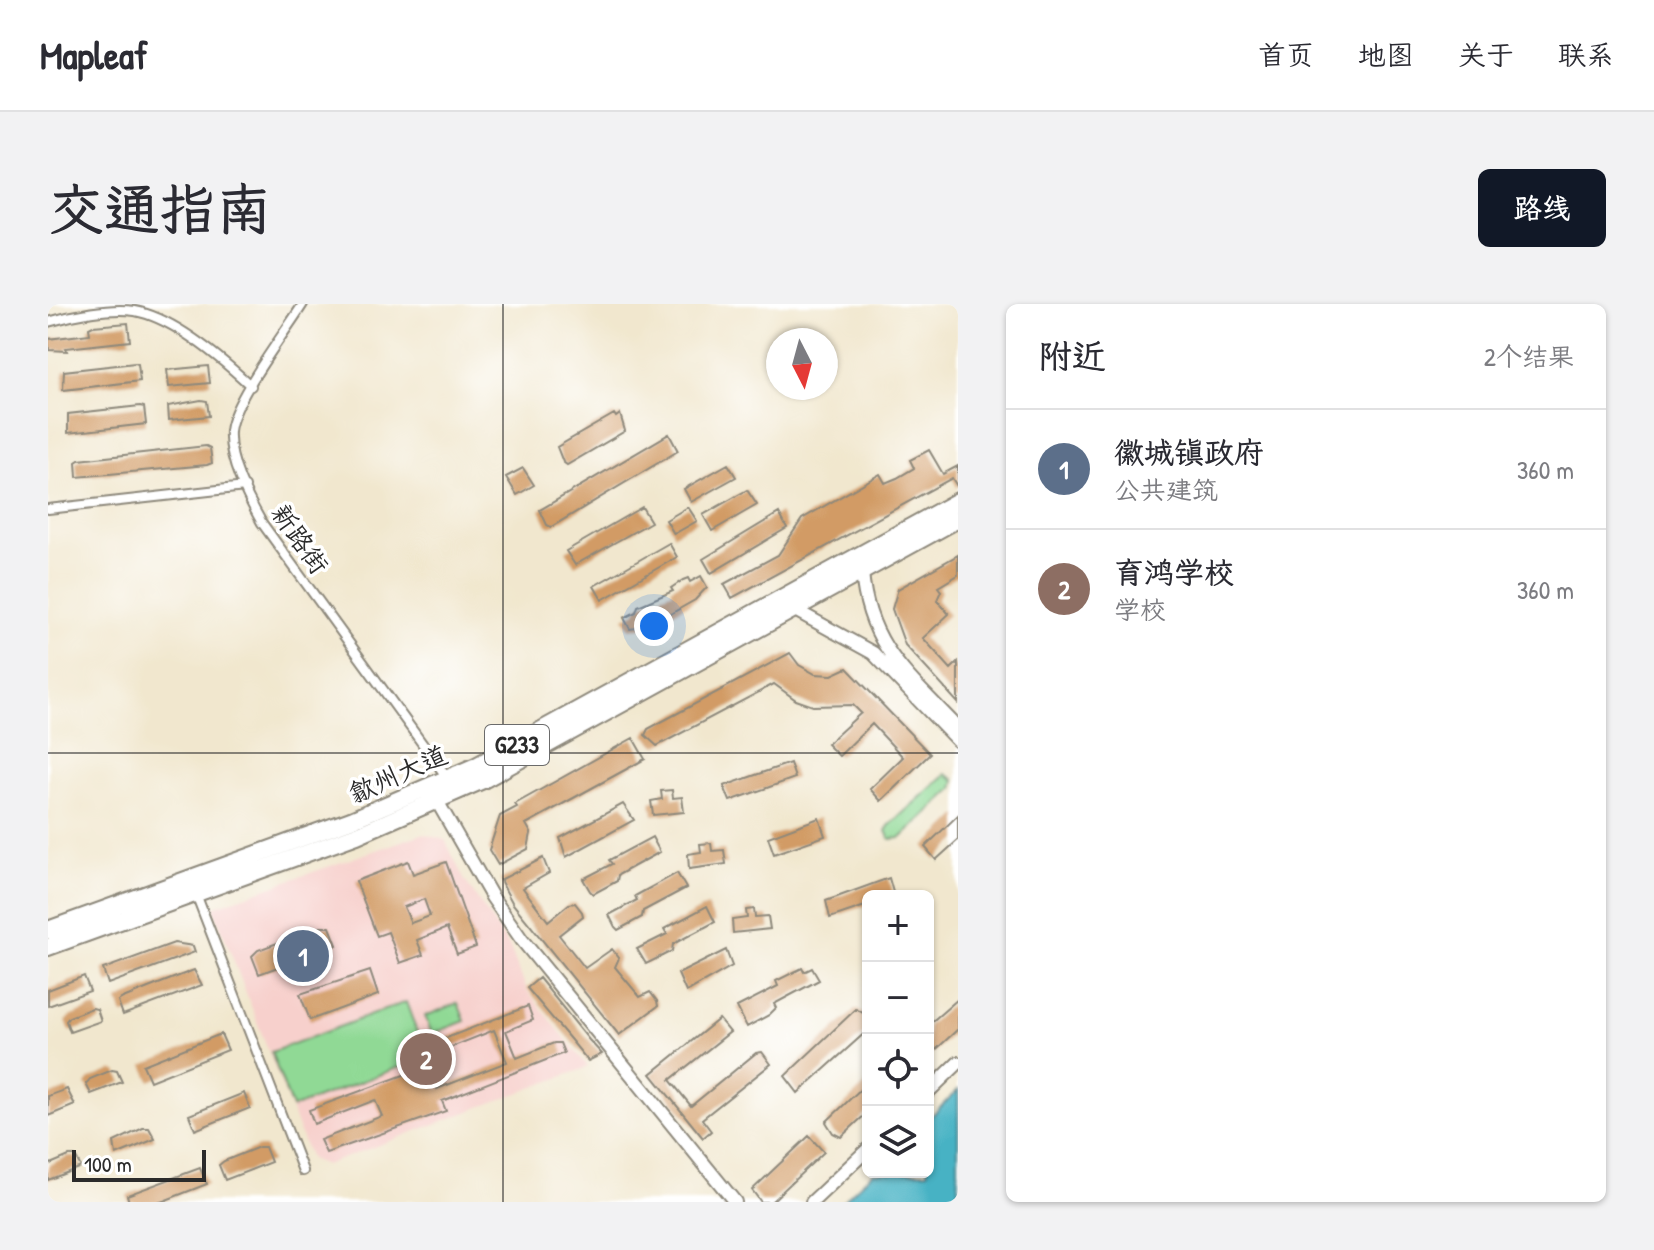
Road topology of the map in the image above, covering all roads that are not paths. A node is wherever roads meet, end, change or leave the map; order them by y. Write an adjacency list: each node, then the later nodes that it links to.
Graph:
1 (303, 304): 3 (street, 新路街)
2 (48, 322): 3 (street)
3 (251, 386): 4 (street, 新路街)
4 (245, 487): 6 (street); 12 (street, 新路街)
5 (958, 501): 12 (highway, 歙州大道 / G233)
6 (48, 509)
7 (958, 519): 8 (highway, 歙州大道 / G233)
8 (862, 572): 9 (highway, 歙州大道 / G233); 10 (street)
9 (795, 610): 11 (street); 13 (highway, 歙州大道 / G233)
10 (958, 728)
11 (958, 741)
12 (448, 779): 15 (highway, 歙州大道 / G233)
13 (437, 801): 14 (highway, 歙州大道 / G233); 21 (street)
14 (196, 894): 16 (highway, 歙州大道 / G233); 20 (street)
15 (48, 930)
16 (48, 947)
17 (958, 1063): 18 (street)
18 (934, 1086)
19 (862, 1155): 22 (street)
20 (303, 1171)
21 (735, 1202)
22 (812, 1202)

